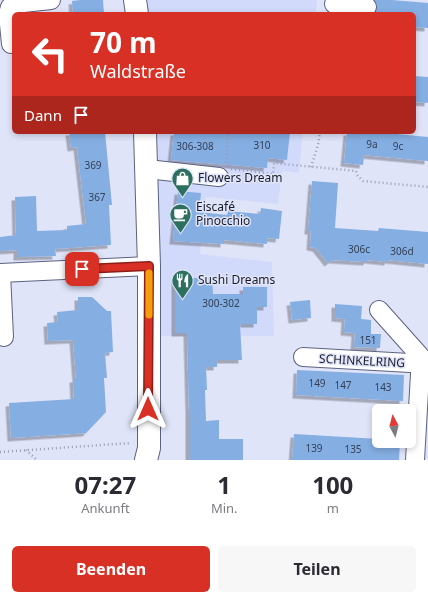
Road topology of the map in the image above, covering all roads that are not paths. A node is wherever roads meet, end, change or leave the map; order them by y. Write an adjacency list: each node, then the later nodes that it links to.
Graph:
1 (51, 0): 6 (street)
2 (136, 0): 5 (main road)
3 (334, 6): 4 (street)
4 (367, 7)
5 (137, 12)
6 (11, 44)
7 (145, 134): 8 (main road)
8 (147, 169): 9 (street); 10 (main road)
9 (219, 177)
10 (149, 266): 11 (street); 16 (main road)
11 (0, 273): 13 (street)
12 (380, 310): 15 (street, SCHINKELRING)
13 (4, 337)
14 (303, 357): 15 (street, SCHINKELRING)
15 (424, 364): 17 (street, SCHINKELRING)
16 (145, 453)
17 (415, 460)

